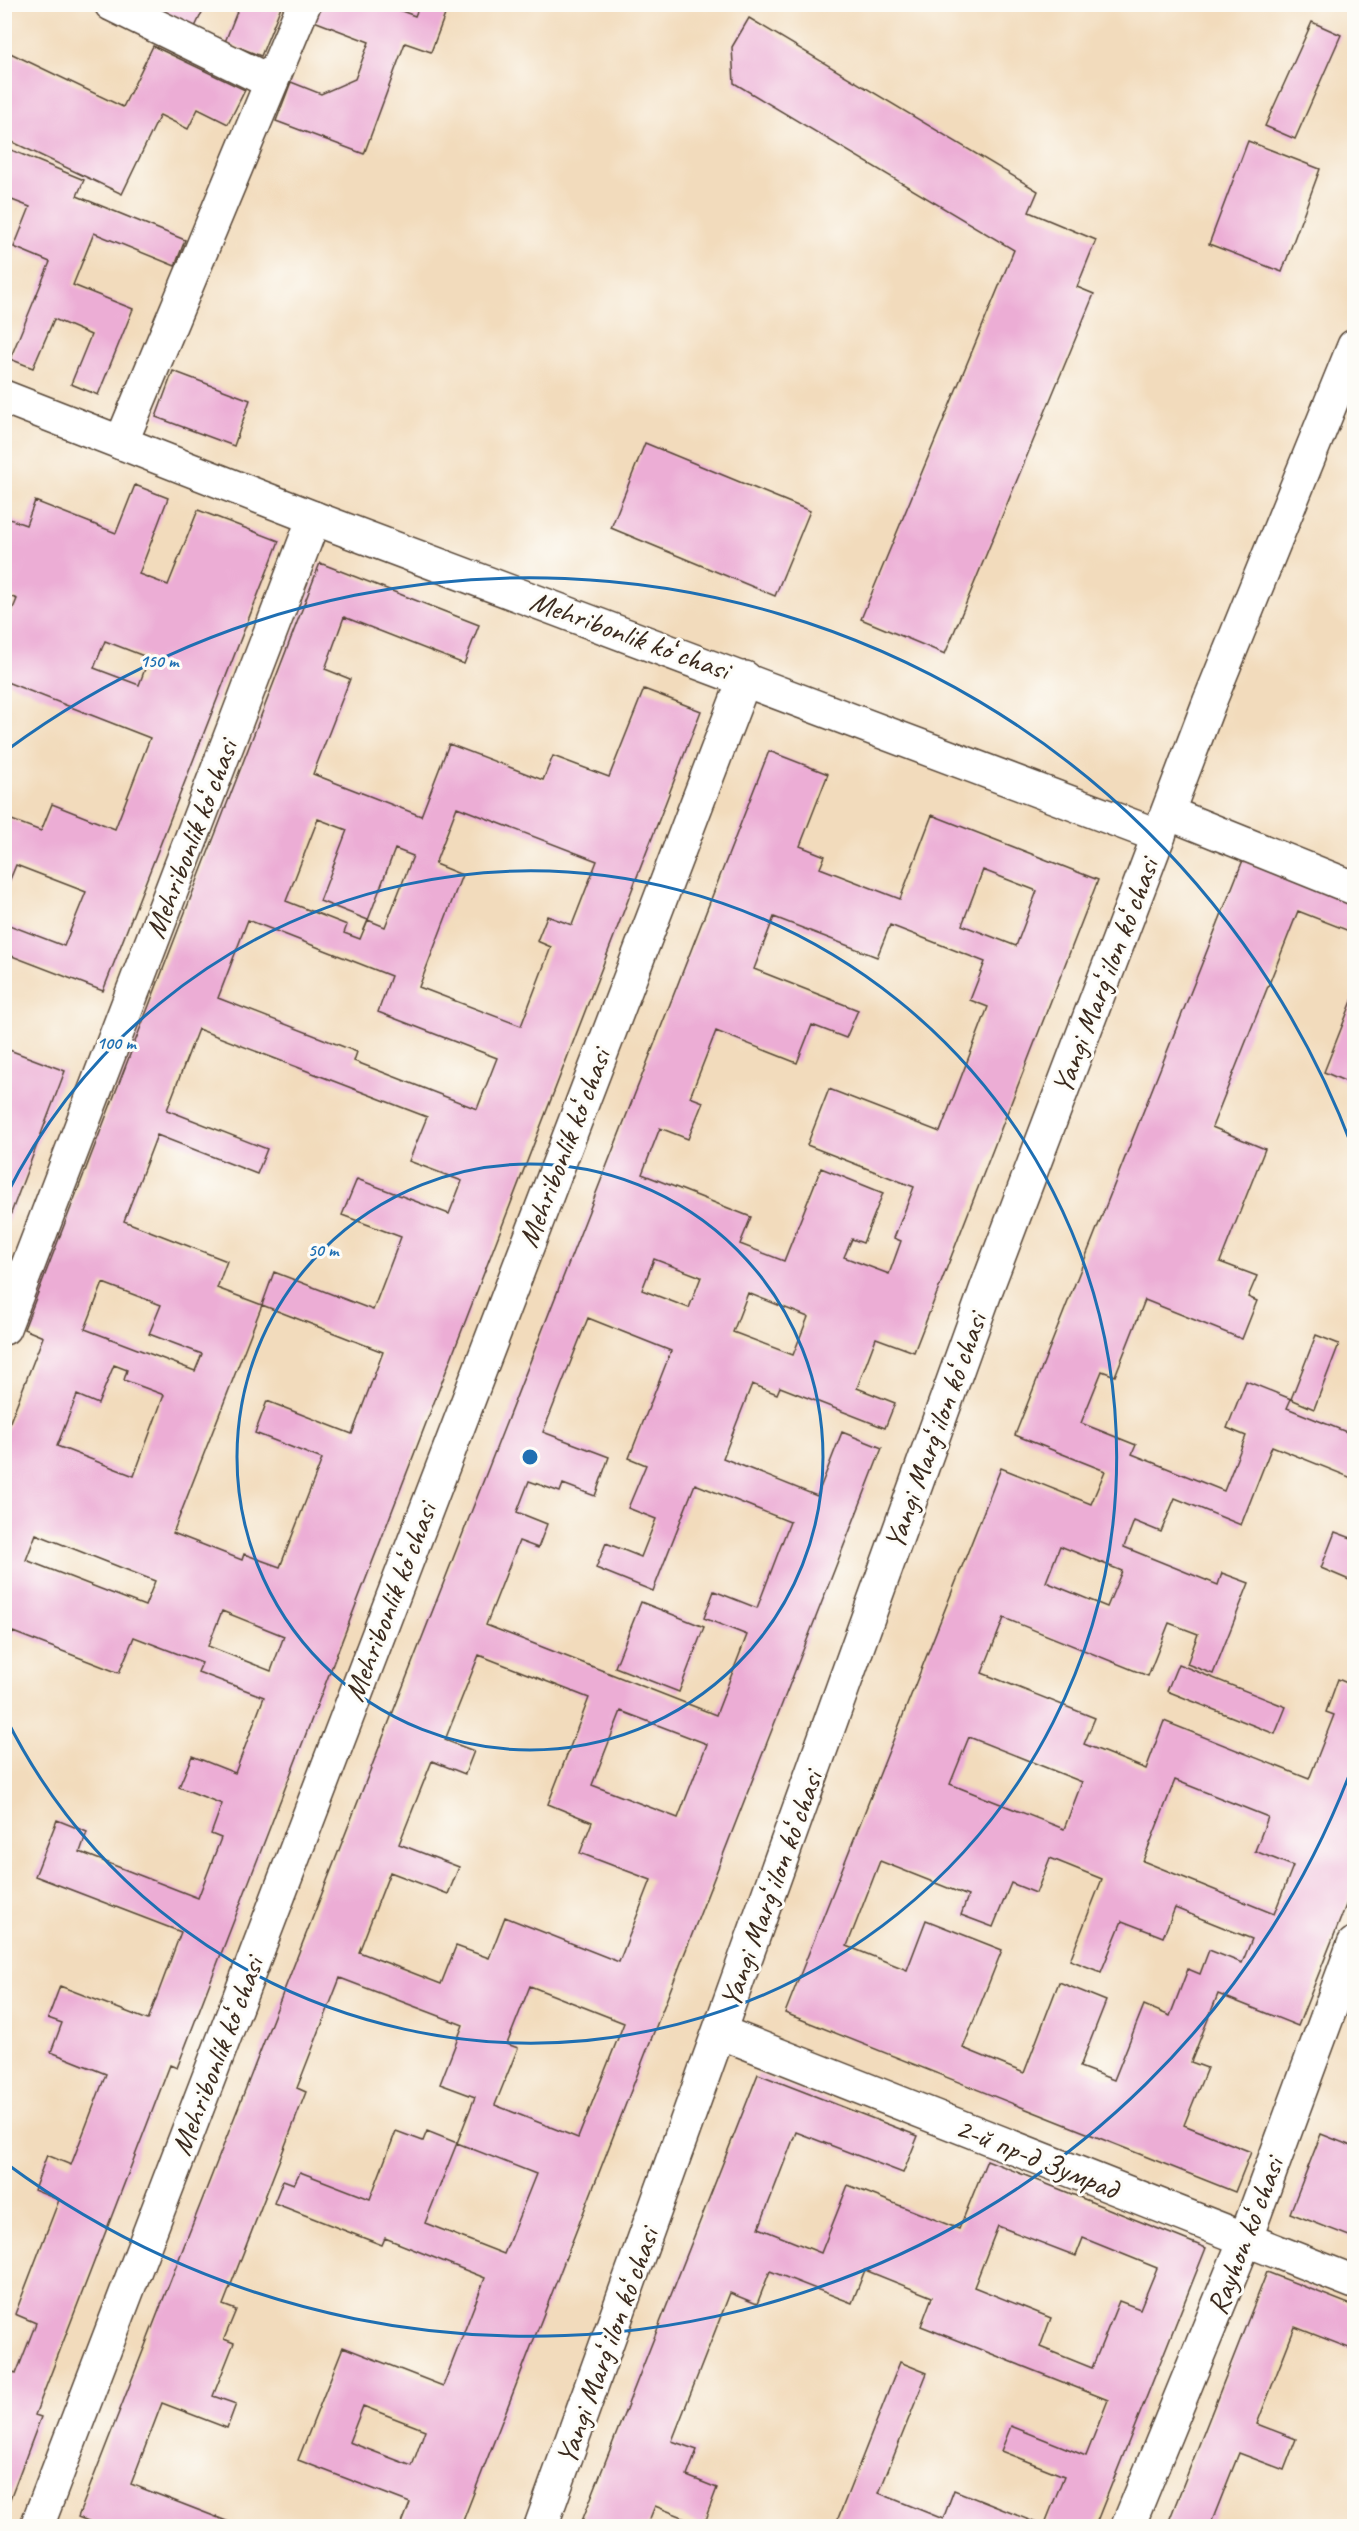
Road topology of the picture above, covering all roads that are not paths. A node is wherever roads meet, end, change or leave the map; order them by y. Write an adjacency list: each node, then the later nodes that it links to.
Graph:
1 (111, 4): 3 (street)
2 (304, 4): 3 (street)
3 (271, 82): 6 (street)
4 (1354, 346): 9 (street, Yangi Margʻilon koʻchasi)
5 (4, 397): 6 (street, Mehribonlik koʻchasi)
6 (121, 443): 7 (street, Mehribonlik koʻchasi)
7 (314, 518): 8 (street, Mehribonlik koʻchasi); 11 (street, Mehribonlik koʻchasi)
8 (745, 678): 9 (street, Mehribonlik koʻchasi); 16 (street, Mehribonlik koʻchasi)
9 (1163, 824): 10 (street, Mehribonlik koʻchasi); 13 (street, Yangi Margʻilon koʻchasi)
10 (1354, 888)
11 (4, 1328)
12 (1354, 1944): 14 (street, Rayhon koʻchasi)
13 (720, 2032): 14 (street, 2-й пр-д Зумрад); 17 (street, Yangi Margʻilon koʻchasi)
14 (1245, 2240): 15 (street, 2-й пр-д Зумрад); 18 (street, Rayhon koʻchasi)
15 (1354, 2282)
16 (36, 2526)
17 (541, 2526)
18 (1128, 2526)

